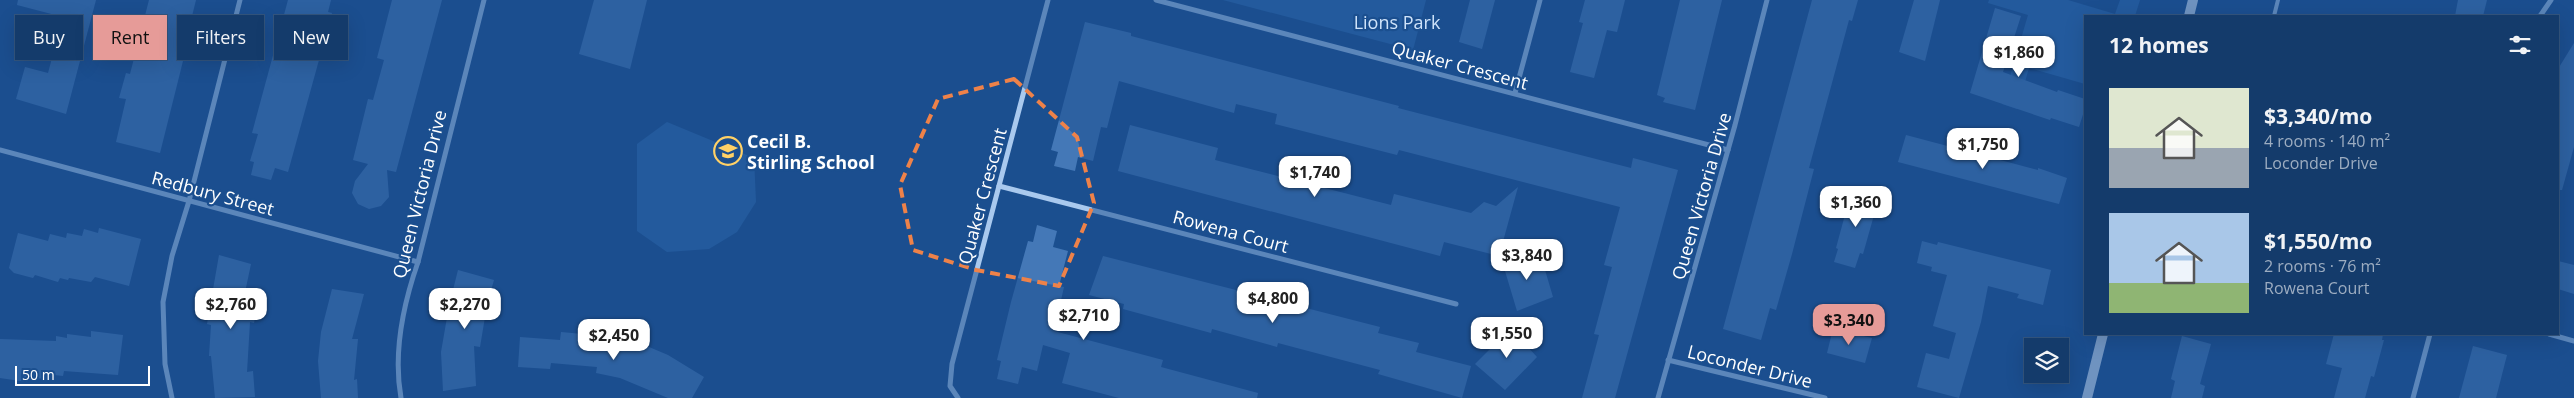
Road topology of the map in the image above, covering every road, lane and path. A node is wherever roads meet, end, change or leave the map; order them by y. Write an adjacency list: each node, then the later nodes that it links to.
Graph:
1 (240, 0): 17 (street)
2 (484, 0): 18 (street, Queen Victoria Drive)
3 (1048, 0): 16 (street, Quaker Crescent)
4 (1156, 0): 13 (street, Quaker Crescent)
5 (1540, 0): 13 (street)
6 (1767, 0): 15 (street, Queen Victoria Drive)
7 (2193, 0): 10 (main road)
8 (2278, 0): 11 (lane)
9 (2550, 0): 12 (street)
10 (2189, 15)
11 (2274, 15)
12 (2541, 15)
13 (1515, 93): 15 (street, Quaker Crescent)
14 (0, 150): 17 (street, Redbury Street)
15 (1728, 150): 24 (street, Queen Victoria Drive)
16 (999, 186): 19 (street, Rowena Court); 27 (street, Quaker Crescent)
17 (188, 201): 18 (street, Redbury Street); 25 (street)
18 (418, 262): 26 (street, Queen Victoria Drive)
19 (1456, 304)
20 (2103, 335): 30 (main road)
21 (2430, 335): 31 (street)
22 (2553, 335): 23 (street)
23 (2574, 341)
24 (1668, 360): 28 (street, Queen Victoria Drive); 29 (street, Loconder Drive)
25 (172, 398)
26 (401, 398)
27 (958, 398)
28 (1658, 398)
29 (1824, 398)
30 (2087, 398)
31 (2413, 398)

